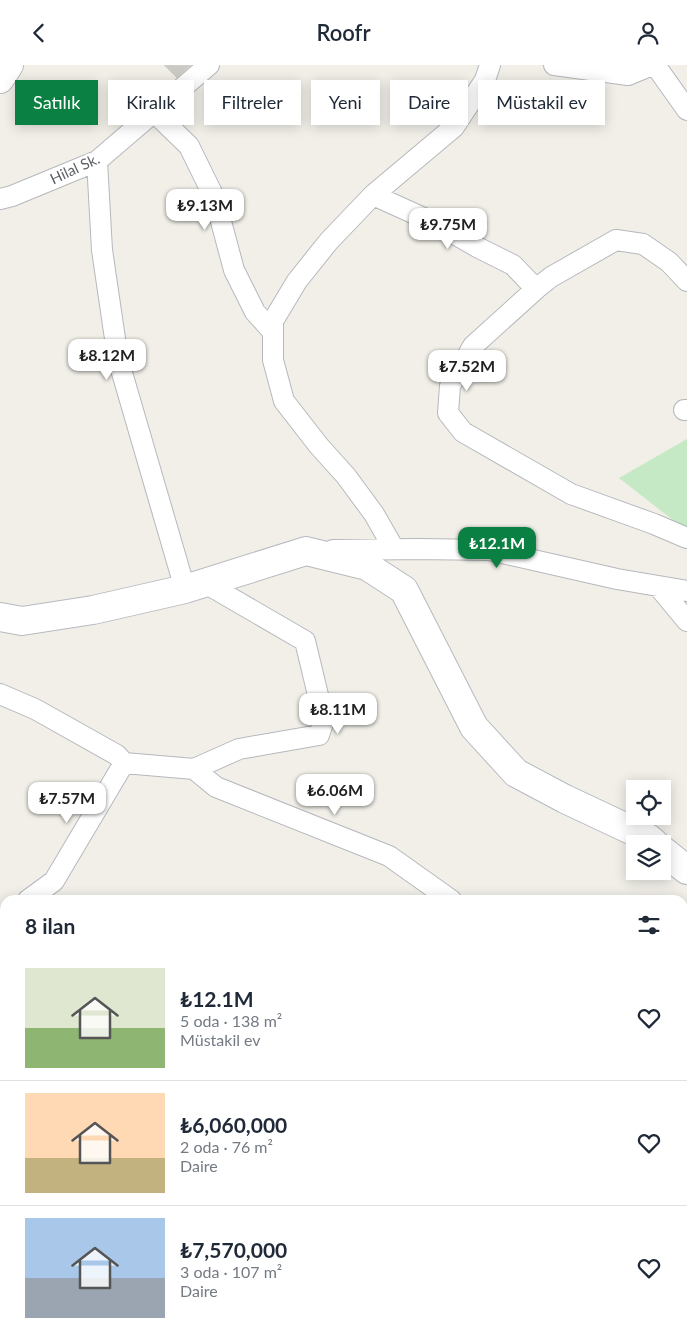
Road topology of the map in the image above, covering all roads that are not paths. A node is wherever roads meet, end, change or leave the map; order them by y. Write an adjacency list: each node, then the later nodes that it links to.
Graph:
1 (8, 65): 6 (street)
2 (209, 65): 7 (street, Hilal Sk.)
3 (490, 65): 12 (street)
4 (554, 65): 5 (street)
5 (654, 65): 8 (street)
6 (0, 79)
7 (191, 80)
8 (687, 110)
9 (139, 125): 11 (street, Hilal Sk.)
10 (167, 125): 16 (street)
11 (97, 161): 13 (street, Hilal Sk.); 20 (street)
12 (373, 195): 15 (street); 16 (street)
13 (0, 199)
14 (687, 281): 15 (street)
15 (536, 289): 17 (street)
16 (273, 332): 18 (street)
17 (687, 538)
18 (394, 549): 19 (street); 21 (street)
19 (306, 551): 20 (street); 28 (street)
20 (195, 586): 23 (street); 27 (street)
21 (658, 586): 22 (street); 24 (street)
22 (687, 591)
23 (0, 617)
24 (687, 621)
25 (0, 694): 26 (street)
26 (124, 763): 27 (street); 31 (street)
27 (194, 769): 32 (street)
28 (642, 835)
29 (671, 857): 30 (street)
30 (687, 869)
31 (35, 895)
32 (444, 895)

